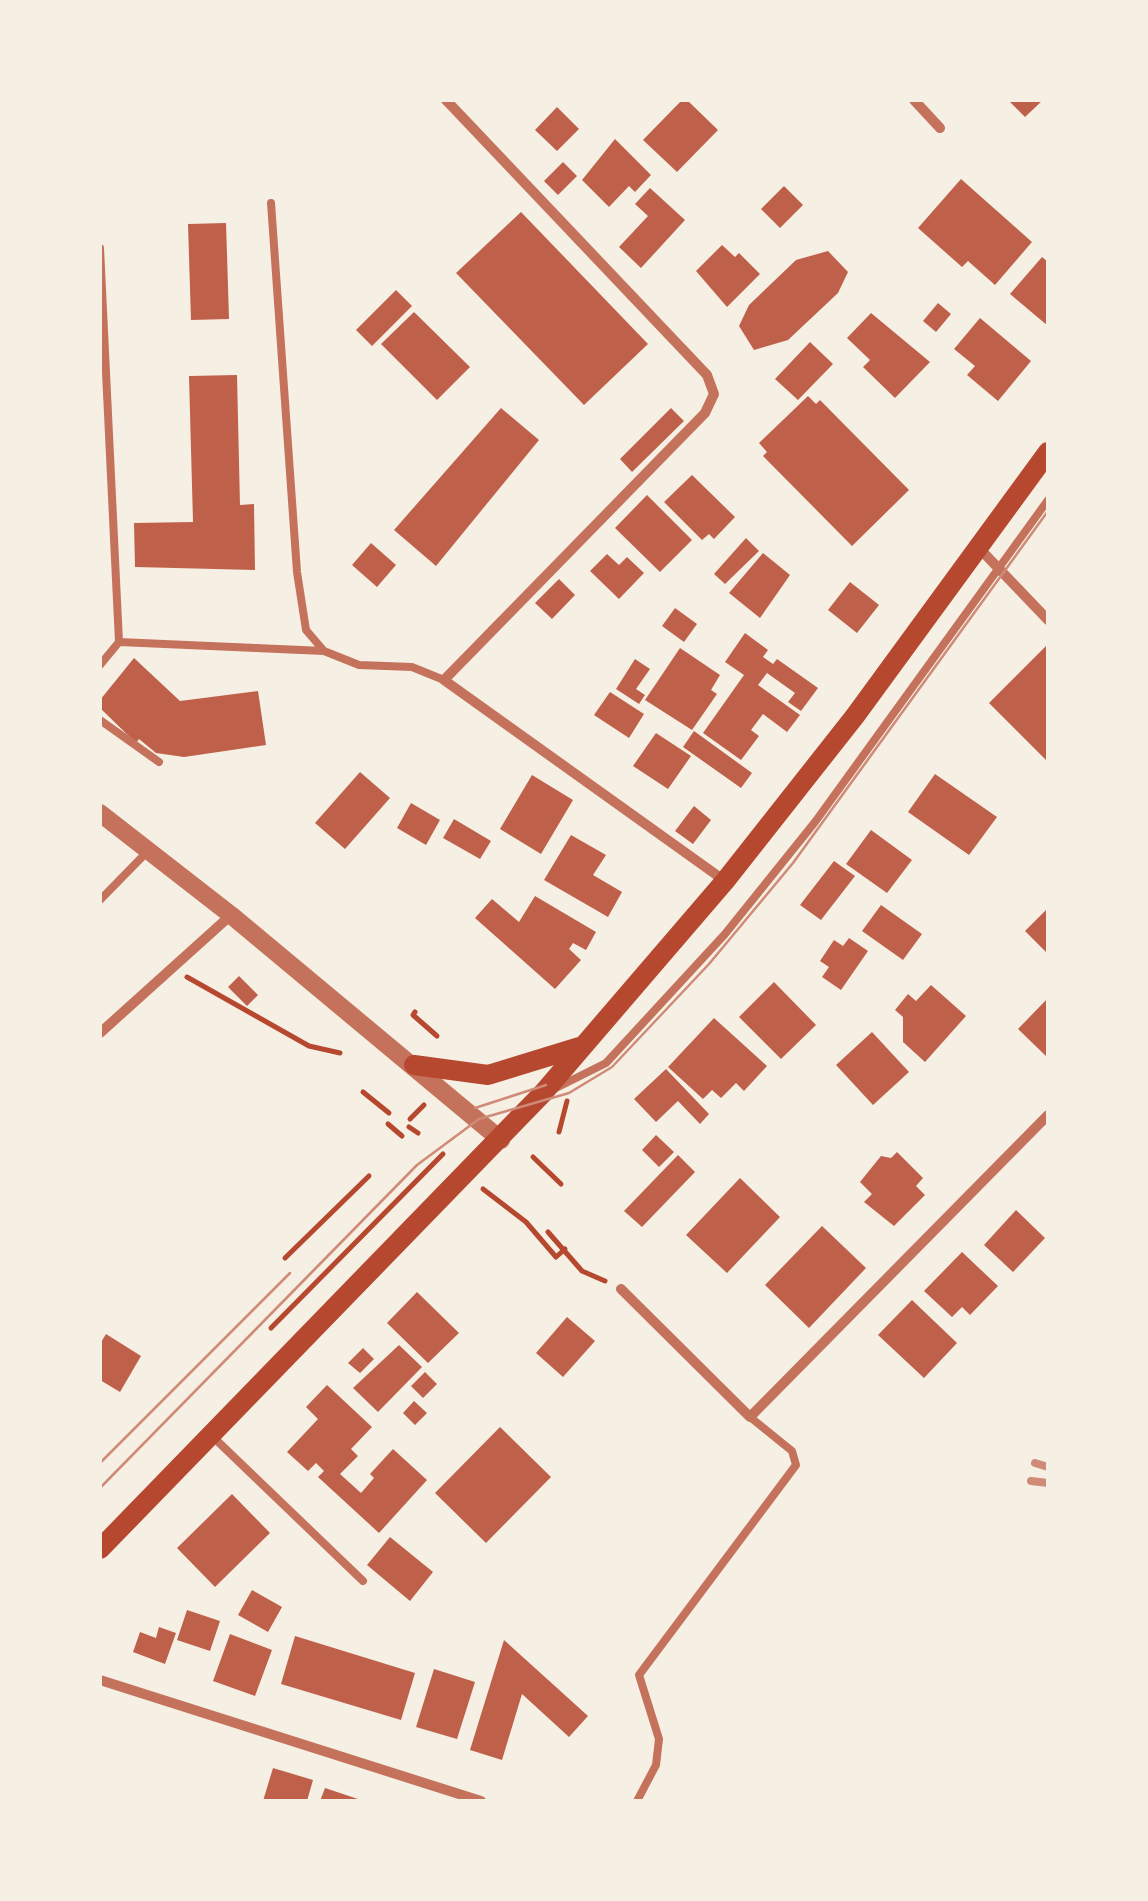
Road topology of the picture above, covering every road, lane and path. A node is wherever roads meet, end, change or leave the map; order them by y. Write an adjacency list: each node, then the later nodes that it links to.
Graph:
1 (446, 100): 14 (street)
2 (914, 100): 3 (street)
3 (940, 128)
4 (271, 203): 12 (lane)
5 (100, 248): 11 (lane)
6 (1048, 452): 8 (main road)
7 (1048, 500): 9 (lane)
8 (980, 549): 9 (street); 19 (main road)
9 (998, 568): 10 (street); 30 (lane)
10 (1048, 620)
11 (119, 642): 12 (lane); 13 (lane)
12 (324, 651): 14 (lane)
13 (100, 665)
14 (444, 680): 19 (street)
15 (100, 720): 16 (lane)
16 (159, 762)
17 (100, 813): 18 (street)
18 (148, 851): 20 (lane); 21 (street)
19 (725, 881): 26 (main road)
20 (100, 900)
21 (231, 915): 22 (street); 28 (street)
22 (172, 967): 24 (street); 27 (path)
23 (416, 1012): 25 (path)
24 (100, 1033)
25 (438, 1036)
26 (580, 1047): 28 (main road); 30 (main road)
27 (340, 1053)
28 (414, 1065): 37 (street)
29 (362, 1092): 32 (path)
30 (543, 1093): 37 (main road)
31 (424, 1105): 35 (path)
32 (389, 1113)
33 (1048, 1114): 48 (street)
34 (388, 1124): 36 (path)
35 (418, 1133)
36 (402, 1136)
37 (502, 1140): 49 (main road)
38 (444, 1155): 47 (path)
39 (533, 1157): 41 (path)
40 (368, 1176): 45 (path)
41 (561, 1184)
42 (482, 1189): 43 (path)
43 (544, 1236): 44 (path); 44 (path)
44 (565, 1249): 46 (path)
45 (285, 1258)
46 (622, 1289): 48 (street)
47 (271, 1328)
48 (750, 1417): 54 (lane)
49 (211, 1435): 50 (main road); 51 (lane)
50 (100, 1548)
51 (364, 1581)
52 (100, 1680): 53 (street)
53 (481, 1801)
54 (637, 1801)

